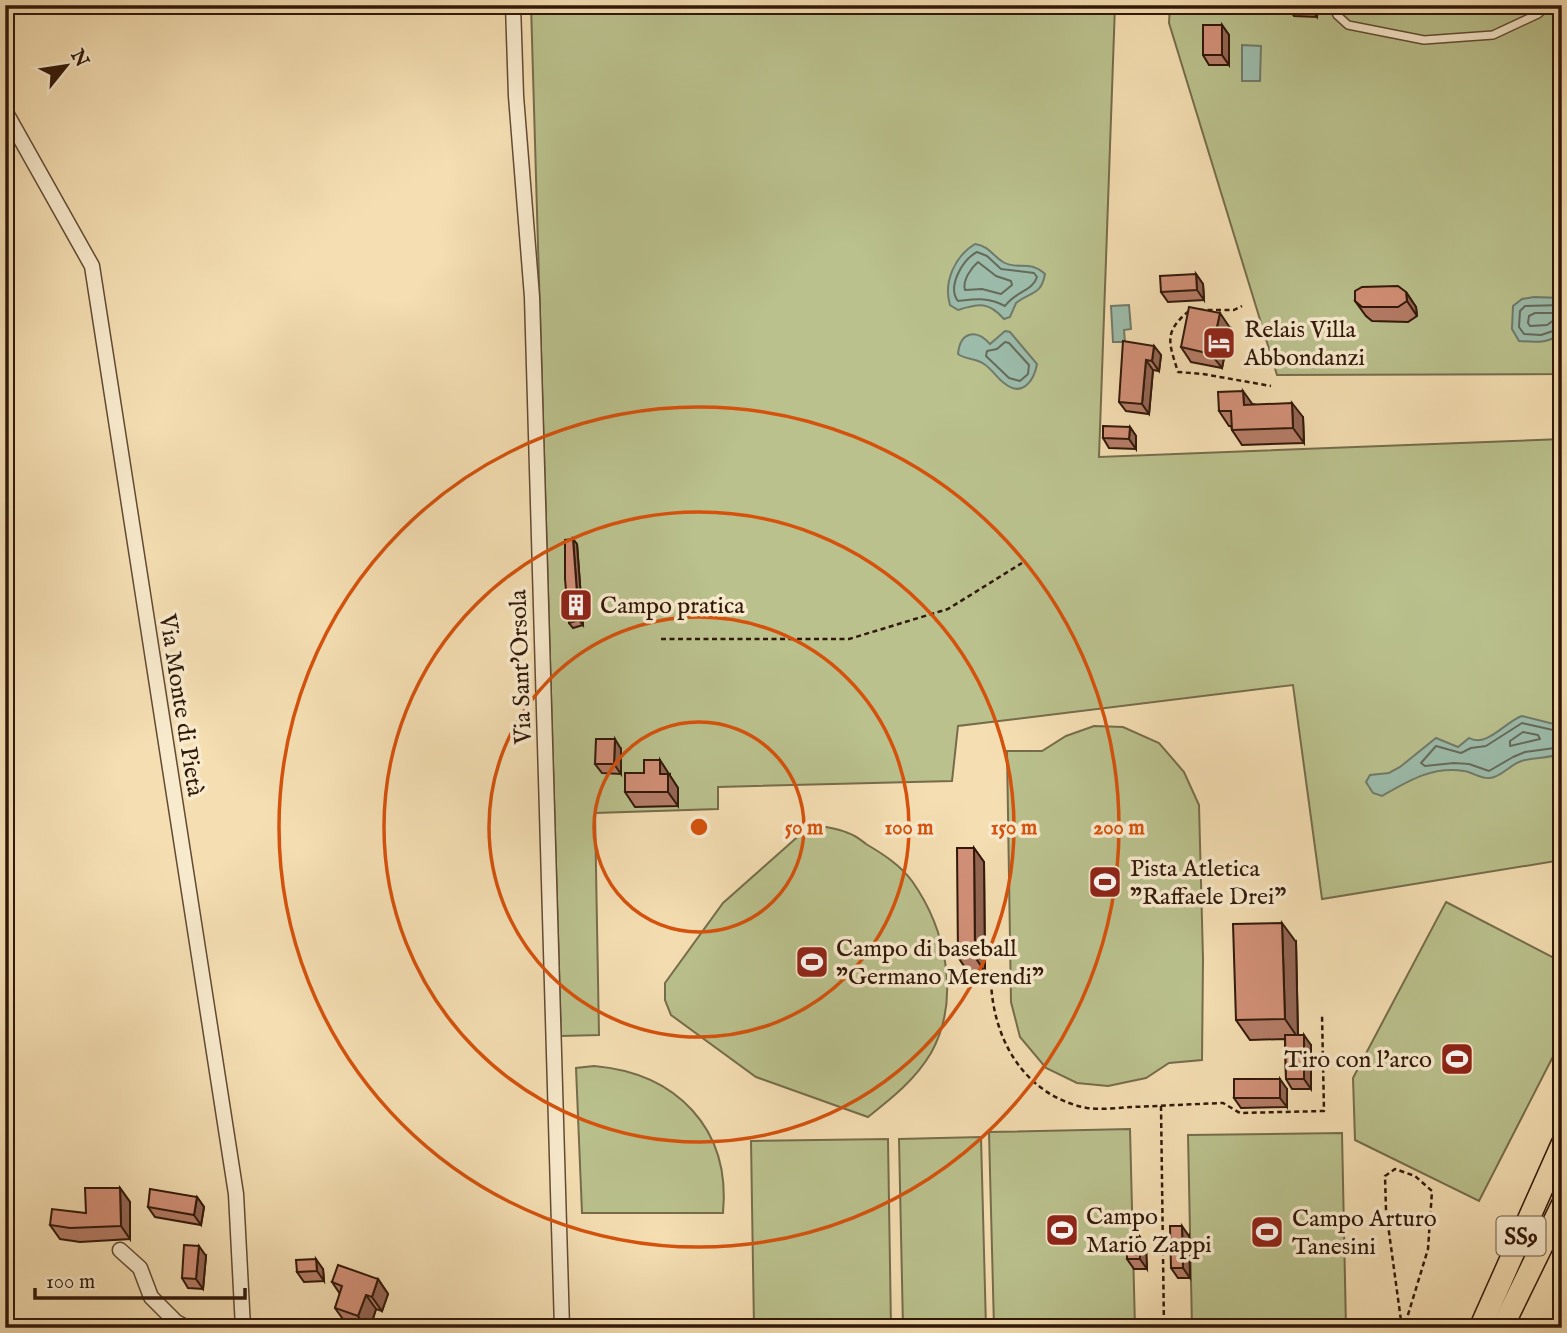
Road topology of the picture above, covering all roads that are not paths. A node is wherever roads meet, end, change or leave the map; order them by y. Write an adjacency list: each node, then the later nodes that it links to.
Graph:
1 (513, 5): 10 (street, Via Sant'Orsola)
2 (1333, 5): 3 (lane)
3 (1549, 5)
4 (5, 111): 9 (street, Via Monte di Pietà)
5 (1562, 1144): 11 (main road, SS9)
6 (1562, 1205): 12 (main road, SS9)
7 (120, 1251): 8 (street)
8 (187, 1328)
9 (243, 1328)
10 (562, 1328)
11 (1480, 1328)
12 (1502, 1328)

